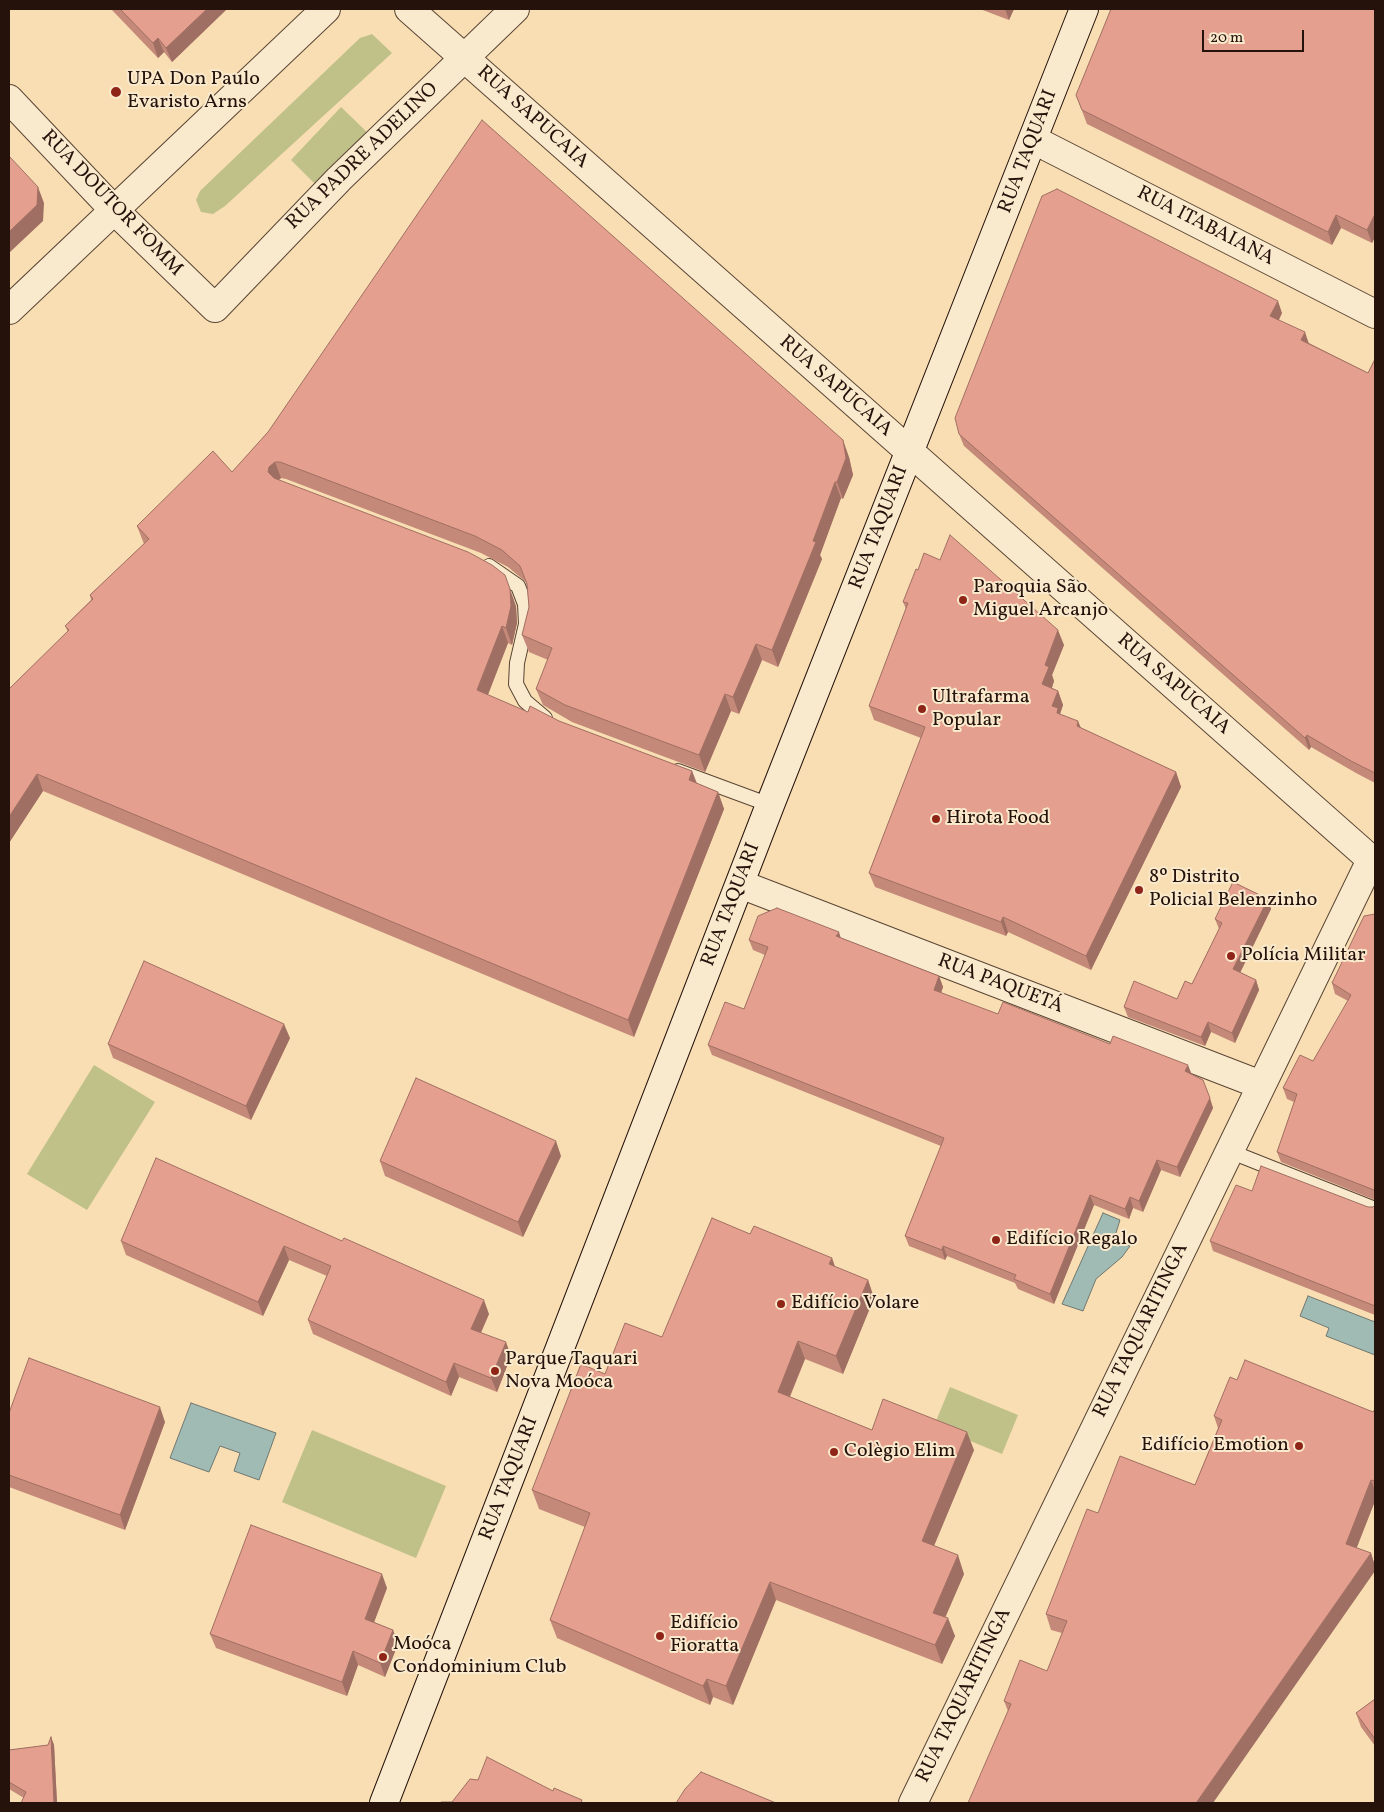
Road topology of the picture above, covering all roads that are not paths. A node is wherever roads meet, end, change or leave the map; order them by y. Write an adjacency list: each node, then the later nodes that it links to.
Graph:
1 (326, 9): 8 (street)
2 (409, 9): 5 (street, RUA SAPUCAIA)
3 (515, 9): 5 (street, RUA PADRE ADELINO)
4 (1084, 9): 7 (street, RUA TAQUARI)
5 (465, 59): 9 (street, RUA PADRE ADELINO); 12 (street, RUA SAPUCAIA)
6 (9, 99): 8 (street, RUA DOUTOR FOMM)
7 (1034, 140): 11 (street, RUA ITABAIANA); 12 (street, RUA TAQUARI)
8 (113, 209): 9 (street, RUA DOUTOR FOMM); 10 (street)
9 (215, 308)
10 (9, 310)
11 (1375, 314)
12 (910, 454): 16 (street, RUA TAQUARI); 17 (street, RUA SAPUCAIA)
13 (478, 561): 14 (lane)
14 (554, 723)
15 (664, 766): 16 (lane)
16 (770, 805): 18 (street, RUA TAQUARI)
17 (1373, 862): 19 (street, RUA TAQUARITINGA)
18 (740, 884): 19 (street, RUA PAQUETÁ); 22 (street, RUA TAQUARI)
19 (1261, 1085): 20 (street, RUA TAQUARITINGA)
20 (1229, 1151): 21 (lane); 23 (street, RUA TAQUARITINGA)
21 (1375, 1209)
22 (384, 1803)
23 (914, 1803)

